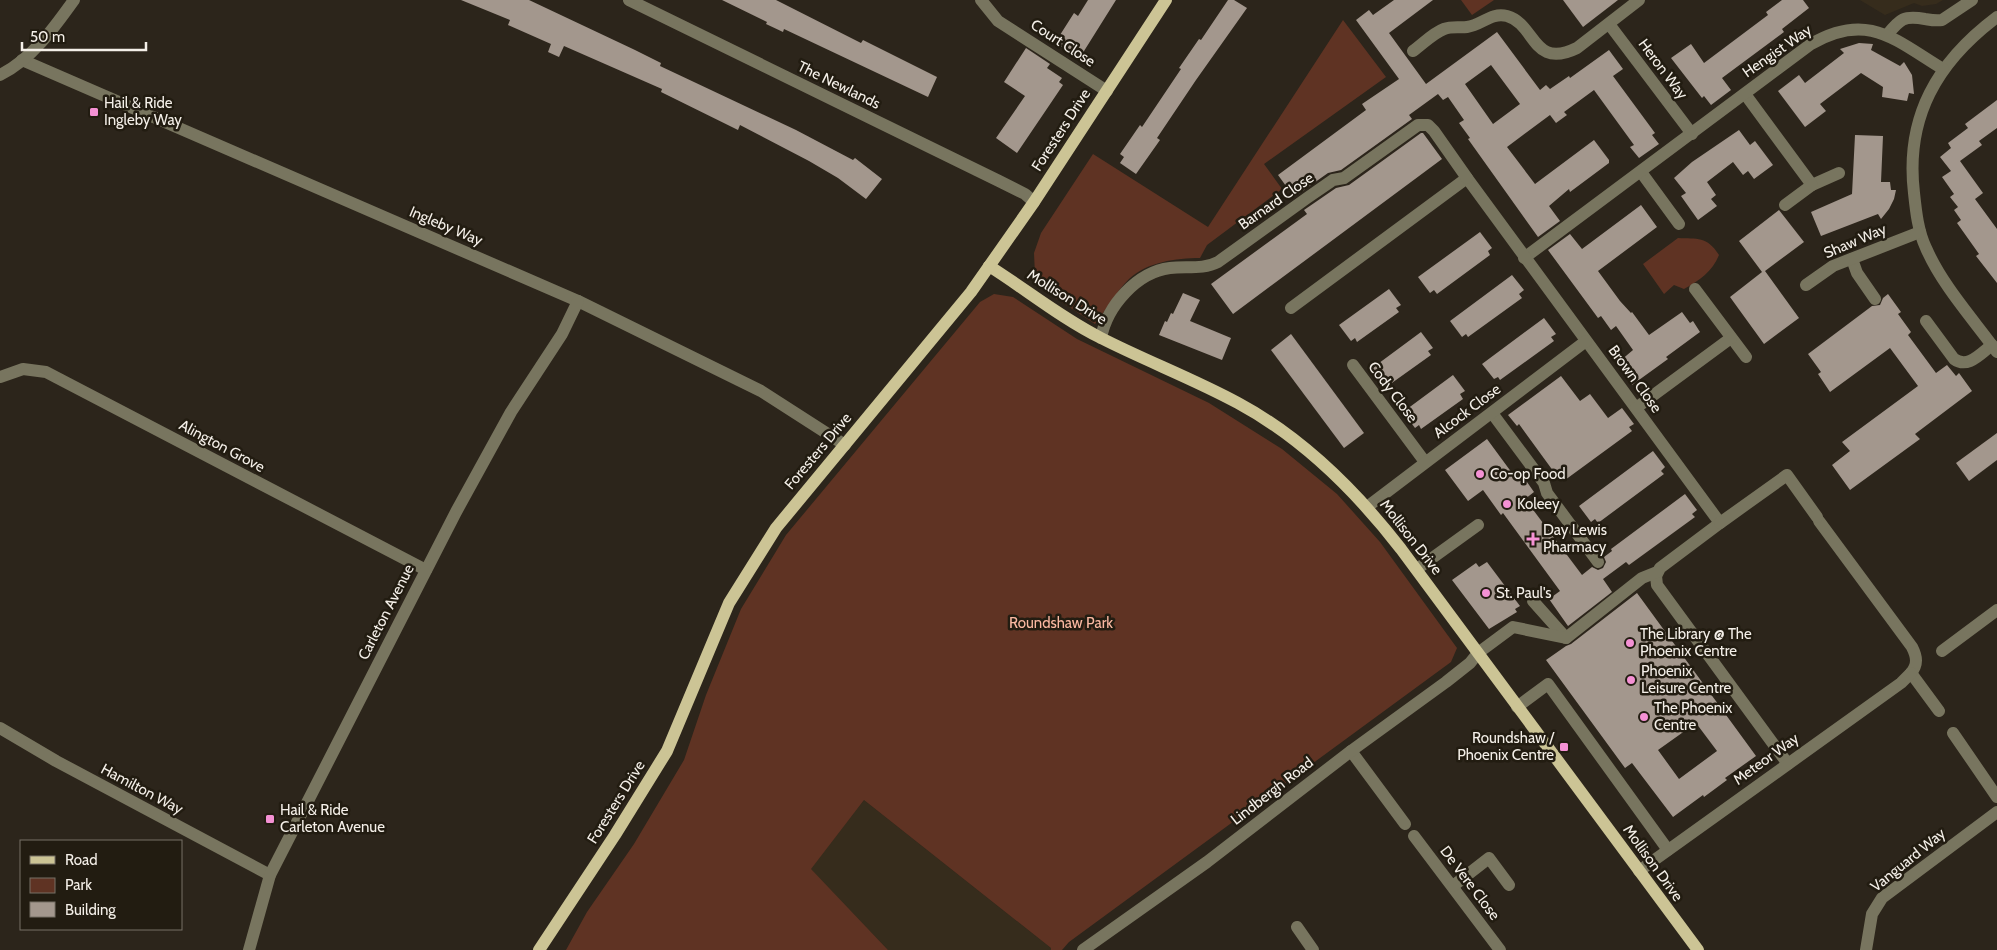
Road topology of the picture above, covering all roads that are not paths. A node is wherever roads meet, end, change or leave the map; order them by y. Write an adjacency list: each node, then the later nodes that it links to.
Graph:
1 (74, 0): 11 (street)
2 (629, 0): 21 (street, The Newlands)
3 (981, 0): 14 (street, Court Close)
4 (1166, 0): 14 (main road, Foresters Drive)
5 (1639, 0): 8 (street)
6 (1972, 0): 9 (street)
7 (1997, 17): 12 (street)
8 (1609, 24): 10 (street); 16 (street, Heron Way)
9 (1887, 35): 12 (street); 15 (street, Hengist Way)
10 (1413, 51)
11 (22, 60): 13 (street); 31 (street, Ingleby Way)
12 (1943, 69): 24 (street)
13 (0, 75)
14 (1106, 91): 21 (main road, Foresters Drive)
15 (1745, 94): 16 (street, Hengist Way); 20 (street, Hengist Way)
16 (1692, 134): 17 (street, Hengist Way)
17 (1641, 172): 23 (street); 25 (street, Hengist Way)
18 (1839, 173): 20 (street)
19 (1467, 178): 25 (street, Brown Close); 32 (street); 34 (street, Barnard Close)
20 (1812, 185): 22 (street)
21 (1034, 202): 27 (main road, Foresters Drive)
22 (1785, 205)
23 (1679, 224)
24 (1920, 232): 26 (street, Shaw Way); 37 (street)
25 (1524, 258): 36 (street, Brown Close)
26 (1852, 259): 28 (street, Shaw Way); 30 (street)
27 (990, 266): 34 (main road, Mollison Drive); 43 (main road, Foresters Drive)
28 (1806, 285)
29 (1695, 289): 35 (street)
30 (1875, 299)
31 (578, 301): 43 (street, Ingleby Way); 50 (street, Carleton Avenue)
32 (1291, 308)
33 (1926, 321): 37 (street)
34 (1101, 338): 45 (main road, Mollison Drive)
35 (1732, 338): 38 (street); 41 (street)
36 (1586, 341): 41 (street, Brown Close); 42 (street, Alcock Close)
37 (1995, 348)
38 (1746, 357)
39 (1352, 365): 44 (street, Cody Close)
40 (0, 377): 50 (street, Alington Grove)
41 (1636, 408): 46 (street, Brown Close)
42 (1492, 413): 44 (street, Alcock Close); 48 (street)
43 (845, 445): 75 (main road, Foresters Drive)
44 (1426, 462): 45 (street, Alcock Close)
45 (1367, 507): 49 (main road, Mollison Drive)
46 (1720, 524): 51 (street); 57 (street)
47 (1478, 525): 49 (street)
48 (1598, 562)
49 (1416, 569): 56 (main road, Mollison Drive)
50 (426, 570): 70 (street, Carleton Avenue)
51 (1657, 572): 54 (street); 63 (street)
52 (1534, 601): 54 (street)
53 (1997, 610): 55 (street)
54 (1566, 638): 56 (street, Lindbergh Road)
55 (1942, 652)
56 (1478, 653): 58 (main road, Mollison Drive); 62 (street, Lindbergh Road)
57 (1911, 673): 59 (street); 63 (street, Meteor Way)
58 (1517, 706): 68 (street); 69 (main road, Mollison Drive)
59 (1939, 711)
60 (0, 728): 70 (street, Hamilton Way)
61 (1953, 733): 64 (street)
62 (1351, 751): 66 (street); 76 (street, Lindbergh Road)
63 (1788, 764): 68 (street, Meteor Way)
64 (1997, 797)
65 (1997, 812): 80 (street, Vanguard Way)
66 (1405, 824)
67 (1414, 836): 72 (street, De Vere Close)
68 (1668, 850): 69 (street, Meteor Way)
69 (1639, 871): 79 (main road, Mollison Drive)
70 (270, 875): 74 (street, Carleton Avenue)
71 (1509, 884): 72 (street)
72 (1453, 886): 78 (street, De Vere Close)
73 (1297, 927): 77 (street)
74 (249, 950)
75 (540, 950)
76 (1083, 950)
77 (1314, 950)
78 (1500, 950)
79 (1698, 950)
80 (1866, 950)

